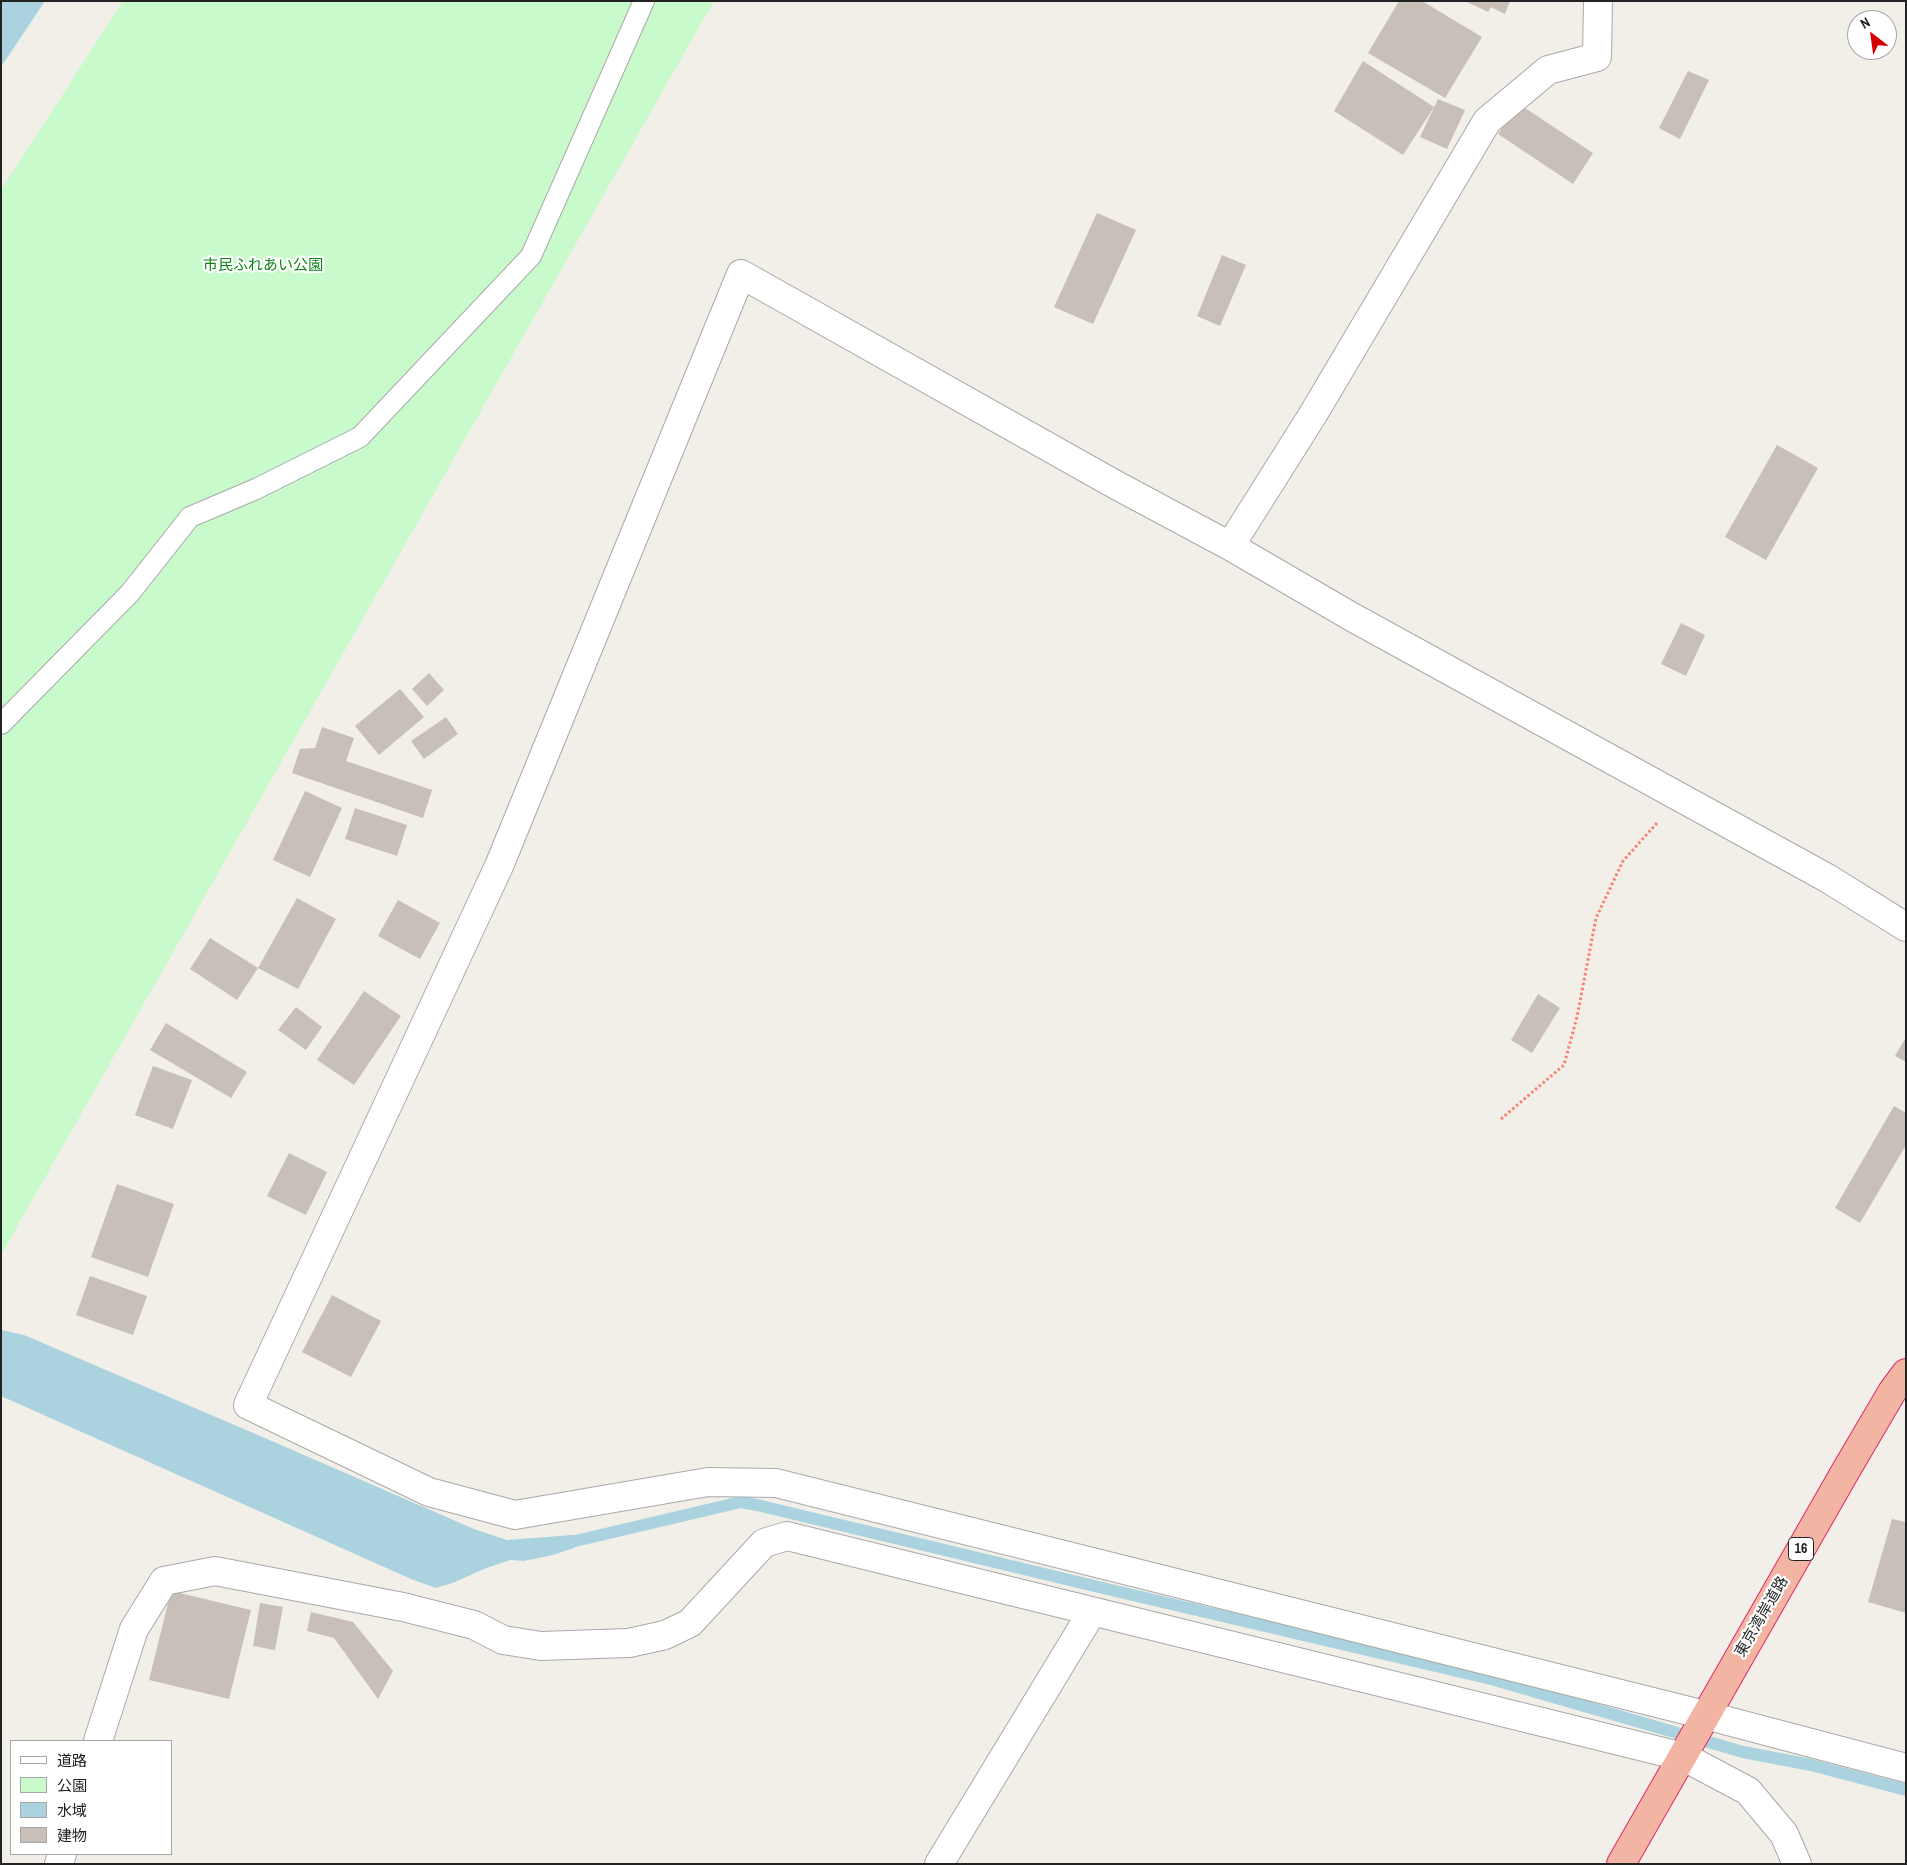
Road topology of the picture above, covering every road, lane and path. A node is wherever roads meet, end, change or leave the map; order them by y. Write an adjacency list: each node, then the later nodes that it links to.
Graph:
1 (644, 1): 4 (lane)
2 (1598, 1): 3 (street)
3 (1230, 546): 5 (street); 10 (street)
4 (1, 724)
5 (1680, 797): 6 (street); 7 (path)
6 (1906, 927)
7 (1501, 1118)
8 (1906, 1372): 10 (highway, 東京湾岸道路 / 16)
9 (1092, 1612): 10 (street); 11 (street); 13 (street)
10 (1694, 1737): 12 (street); 14 (highway, 東京湾岸道路 / 16); 15 (street)
11 (98, 1740)
12 (1906, 1768)
13 (939, 1864)
14 (1621, 1864)
15 (1797, 1864)

